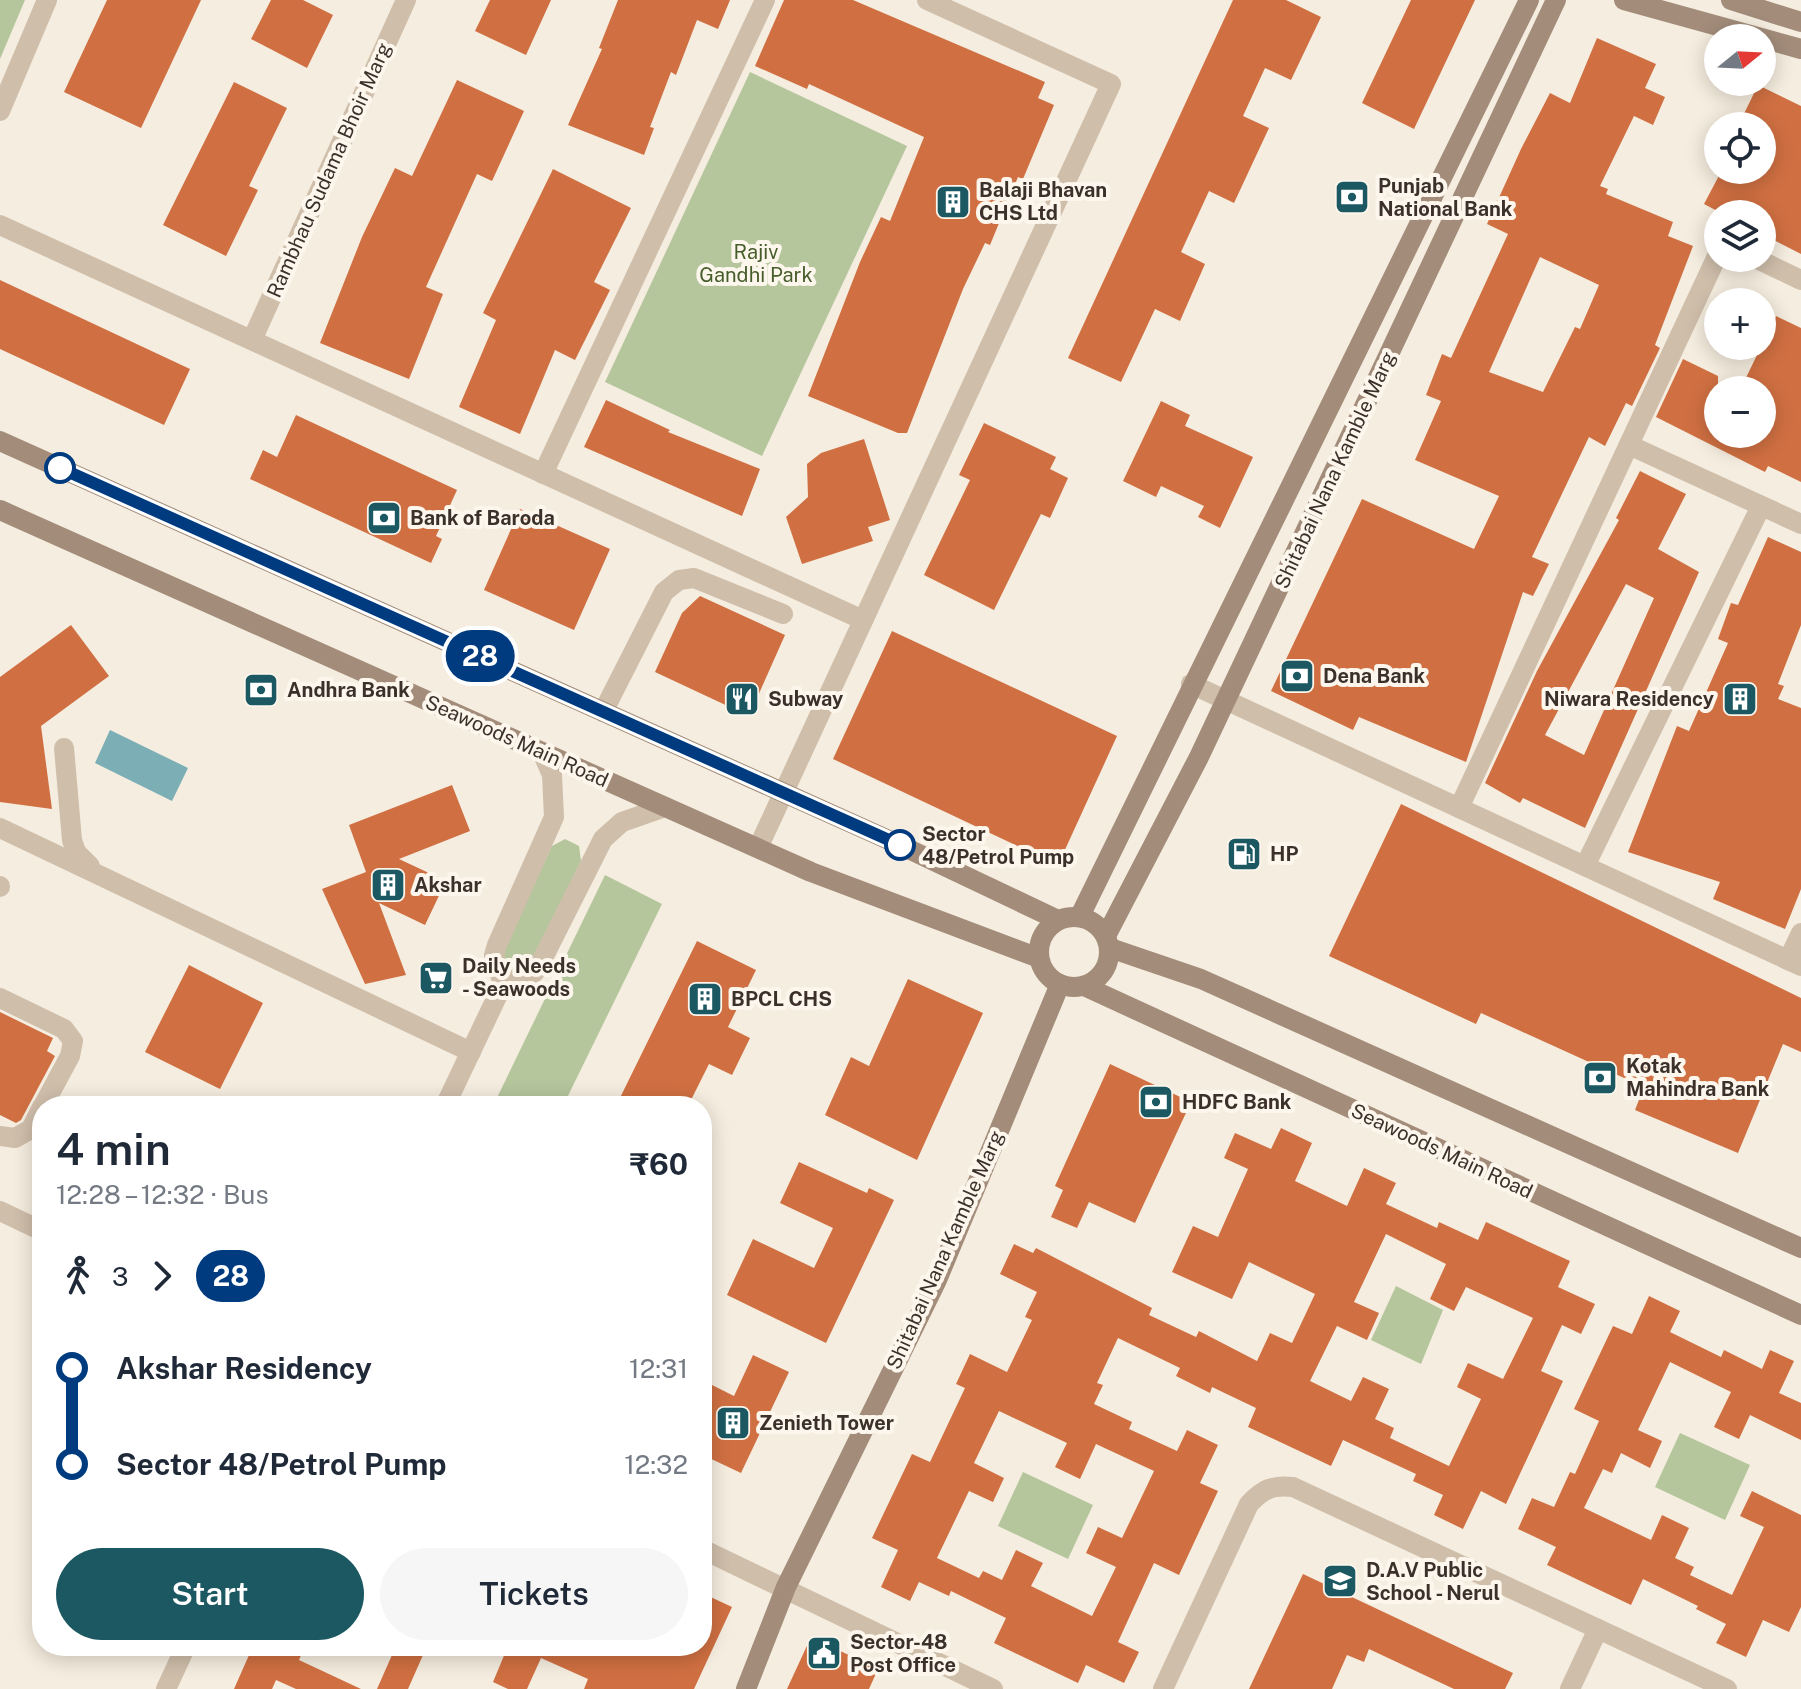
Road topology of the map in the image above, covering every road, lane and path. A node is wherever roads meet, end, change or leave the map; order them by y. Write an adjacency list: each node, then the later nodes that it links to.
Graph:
1 (47, 0): 11 (street)
2 (406, 0): 16 (street, Rambhau Sudama Bhoir Marg)
3 (765, 0): 19 (street)
4 (927, 0): 24 (street)
5 (1529, 0): 25 (main road, Shitabai Nana Kamble Marg)
6 (1556, 0): 26 (main road, Shitabai Nana Kamble Marg)
7 (1624, 0): 10 (main road)
8 (1731, 0): 9 (main road)
9 (1801, 22)
10 (1801, 49)
11 (0, 111)
12 (0, 225): 16 (street)
13 (1776, 268): 15 (street)
14 (1710, 272): 18 (street)
15 (1801, 280)
16 (252, 340): 19 (street)
17 (0, 441): 27 (main road)
18 (1629, 445): 20 (street); 32 (street)
19 (543, 474): 24 (street)
20 (1761, 506): 22 (street); 35 (street)
21 (0, 510): 29 (main road, Seawoods Main Road)
22 (1801, 524)
23 (783, 614): 27 (street)
24 (863, 620): 30 (street)
25 (1191, 684): 26 (street); 37 (main road, Shitabai Nana Kamble Marg)
26 (1226, 701): 32 (street); 40 (main road, Shitabai Nana Kamble Marg)
27 (603, 712): 30 (main road)
28 (64, 748): 36 (street)
29 (542, 752): 31 (main road, Seawoods Main Road); 43 (street)
30 (784, 792): 34 (street); 38 (main road)
31 (665, 807): 34 (main road, Seawoods Main Road); 43 (street)
32 (1459, 808): 35 (street)
33 (0, 828): 36 (street)
34 (758, 848): 41 (main road, Seawoods Main Road)
35 (1585, 866): 42 (street)
36 (98, 875): 47 (street)
37 (1080, 916): 38 (main road); 40 (main road)
38 (1058, 920): 41 (main road)
39 (1801, 933): 42 (street)
40 (1108, 942): 45 (main road); 54 (main road)
41 (1039, 958): 44 (main road)
42 (1795, 963)
43 (503, 984): 47 (street)
44 (1060, 984): 45 (main road); 57 (main road, Shitabai Nana Kamble Marg)
45 (1084, 986): 55 (main road, Seawoods Main Road)
46 (0, 998): 48 (street)
47 (471, 1052): 49 (street)
48 (48, 1096)
49 (450, 1096)
50 (32, 1127): 51 (street)
51 (0, 1136)
52 (0, 1211): 53 (street)
53 (32, 1226)
54 (1801, 1248)
55 (1801, 1315)
56 (712, 1554): 57 (street)
57 (786, 1587): 61 (main road, Shitabai Nana Kamble Marg); 62 (street)
58 (1598, 1629): 63 (street); 64 (street); 65 (street)
59 (181, 1656): 60 (street)
60 (166, 1689)
61 (746, 1689)
62 (993, 1689)
63 (1163, 1689)
64 (1570, 1689)
65 (1727, 1689)

